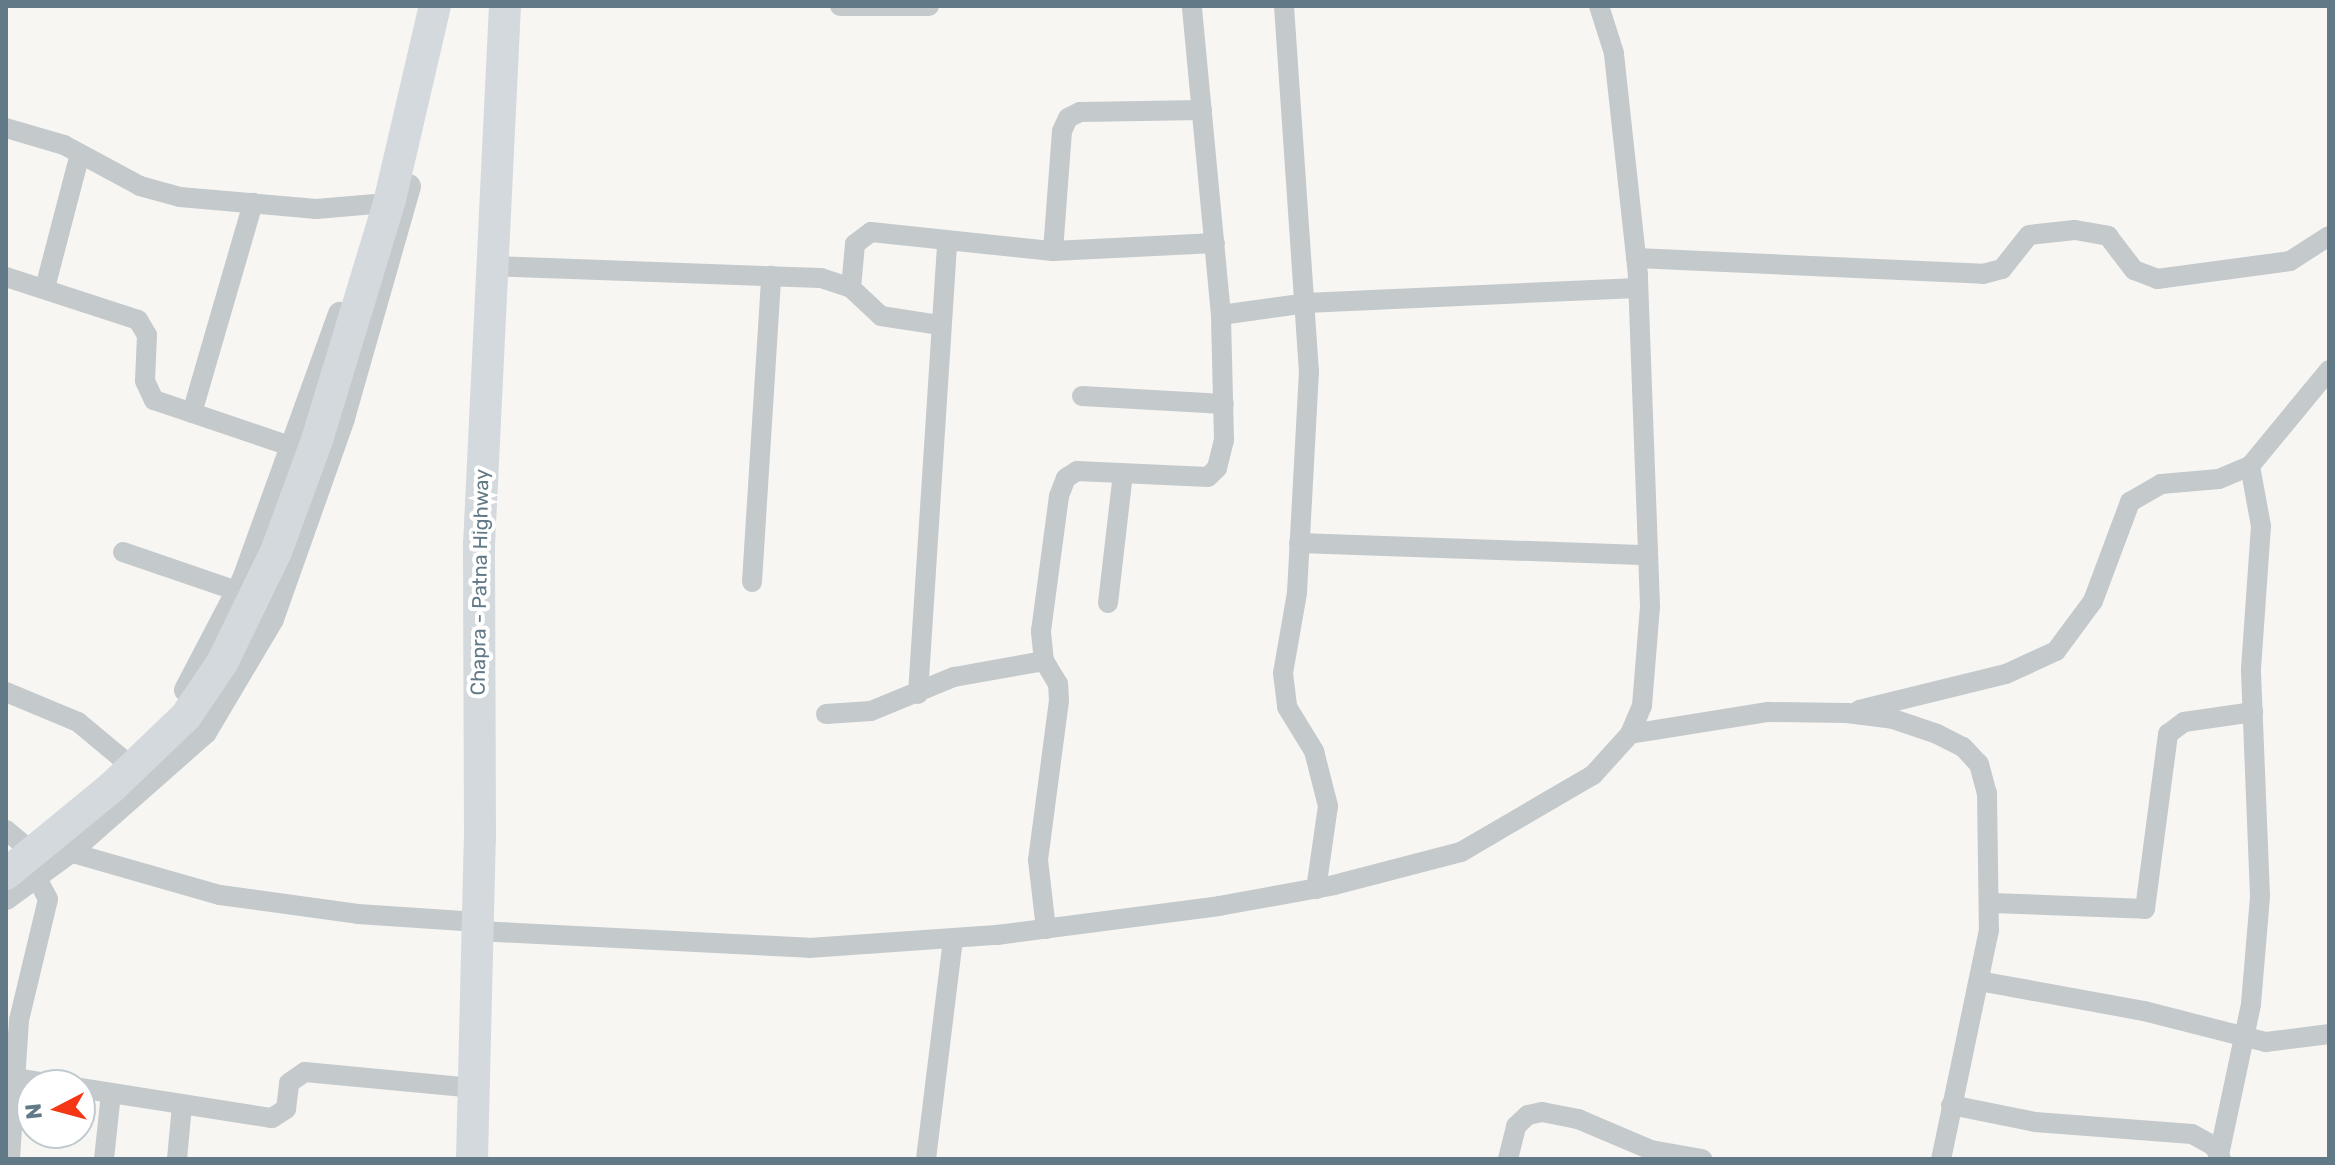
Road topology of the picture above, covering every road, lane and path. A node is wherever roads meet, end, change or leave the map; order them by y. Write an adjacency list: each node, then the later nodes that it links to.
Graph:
1 (435, 6): 13 (street); 51 (street); 53 (highway)
2 (505, 6): 19 (highway, Chapra - Patna Highway)
3 (840, 6): 8 (street)
4 (929, 6): 8 (street)
5 (1192, 6): 9 (street)
6 (1284, 6): 25 (street)
7 (1599, 6): 18 (street)
8 (878, 7)
9 (1202, 110): 16 (street); 17 (street)
10 (6, 128): 11 (street)
11 (80, 154): 12 (street); 22 (street)
12 (253, 203): 13 (street); 31 (street)
13 (375, 204): 32 (street)
14 (2329, 236): 18 (street)
15 (947, 242): 17 (street); 23 (street); 27 (street)
16 (1215, 243): 17 (street); 26 (street)
17 (1053, 251)
18 (1636, 258): 24 (street)
19 (491, 266): 20 (street); 57 (highway, Chapra - Patna Highway)
20 (771, 276): 23 (street); 38 (street)
21 (6, 277): 22 (street)
22 (45, 288): 31 (street)
23 (851, 288): 27 (street)
24 (1638, 288): 25 (street); 37 (street)
25 (1306, 303): 26 (street); 35 (street)
26 (1221, 315): 30 (street)
27 (940, 325): 43 (street)
28 (2329, 370): 33 (street)
29 (1082, 396): 30 (street)
30 (1224, 404): 34 (street)
31 (192, 413): 32 (street)
32 (293, 447): 39 (street)
33 (2250, 466): 44 (street); 45 (street)
34 (1123, 474): 40 (street); 41 (street)
35 (1299, 543): 37 (street); 54 (street)
36 (123, 552): 39 (street)
37 (1648, 555): 47 (street)
38 (752, 582)
39 (237, 591): 48 (street)
40 (1108, 603)
41 (1044, 661): 43 (street); 58 (street)
42 (6, 692): 48 (street)
43 (918, 694): 46 (street)
44 (2253, 712): 56 (street); 62 (street)
45 (1847, 713): 47 (street); 56 (street)
46 (826, 714)
47 (1630, 734): 54 (street)
48 (126, 762): 50 (street)
49 (6, 830): 50 (street)
50 (29, 849): 52 (street)
51 (69, 852): 53 (street); 57 (street)
52 (6, 867)
53 (21, 875): 55 (street); 63 (street)
54 (1316, 889): 58 (street)
55 (6, 898)
56 (1992, 903): 60 (street)
57 (478, 927): 59 (street); 64 (highway, Chapra - Patna Highway)
58 (1046, 929): 59 (street)
59 (953, 939): 74 (street)
60 (1979, 981): 62 (street); 68 (street)
61 (2329, 1034): 62 (street)
62 (2244, 1037): 69 (street)
63 (15, 1078): 70 (street)
64 (475, 1088): 67 (street); 73 (highway, Chapra - Patna Highway)
65 (96, 1091): 66 (street)
66 (111, 1093): 67 (street); 71 (street)
67 (182, 1105): 72 (street)
68 (1951, 1105): 69 (street); 77 (street)
69 (2220, 1157)
70 (10, 1159)
71 (104, 1159)
72 (177, 1159)
73 (472, 1159)
74 (926, 1159)
75 (1508, 1159): 76 (street)
76 (1701, 1159)
77 (1941, 1159)

